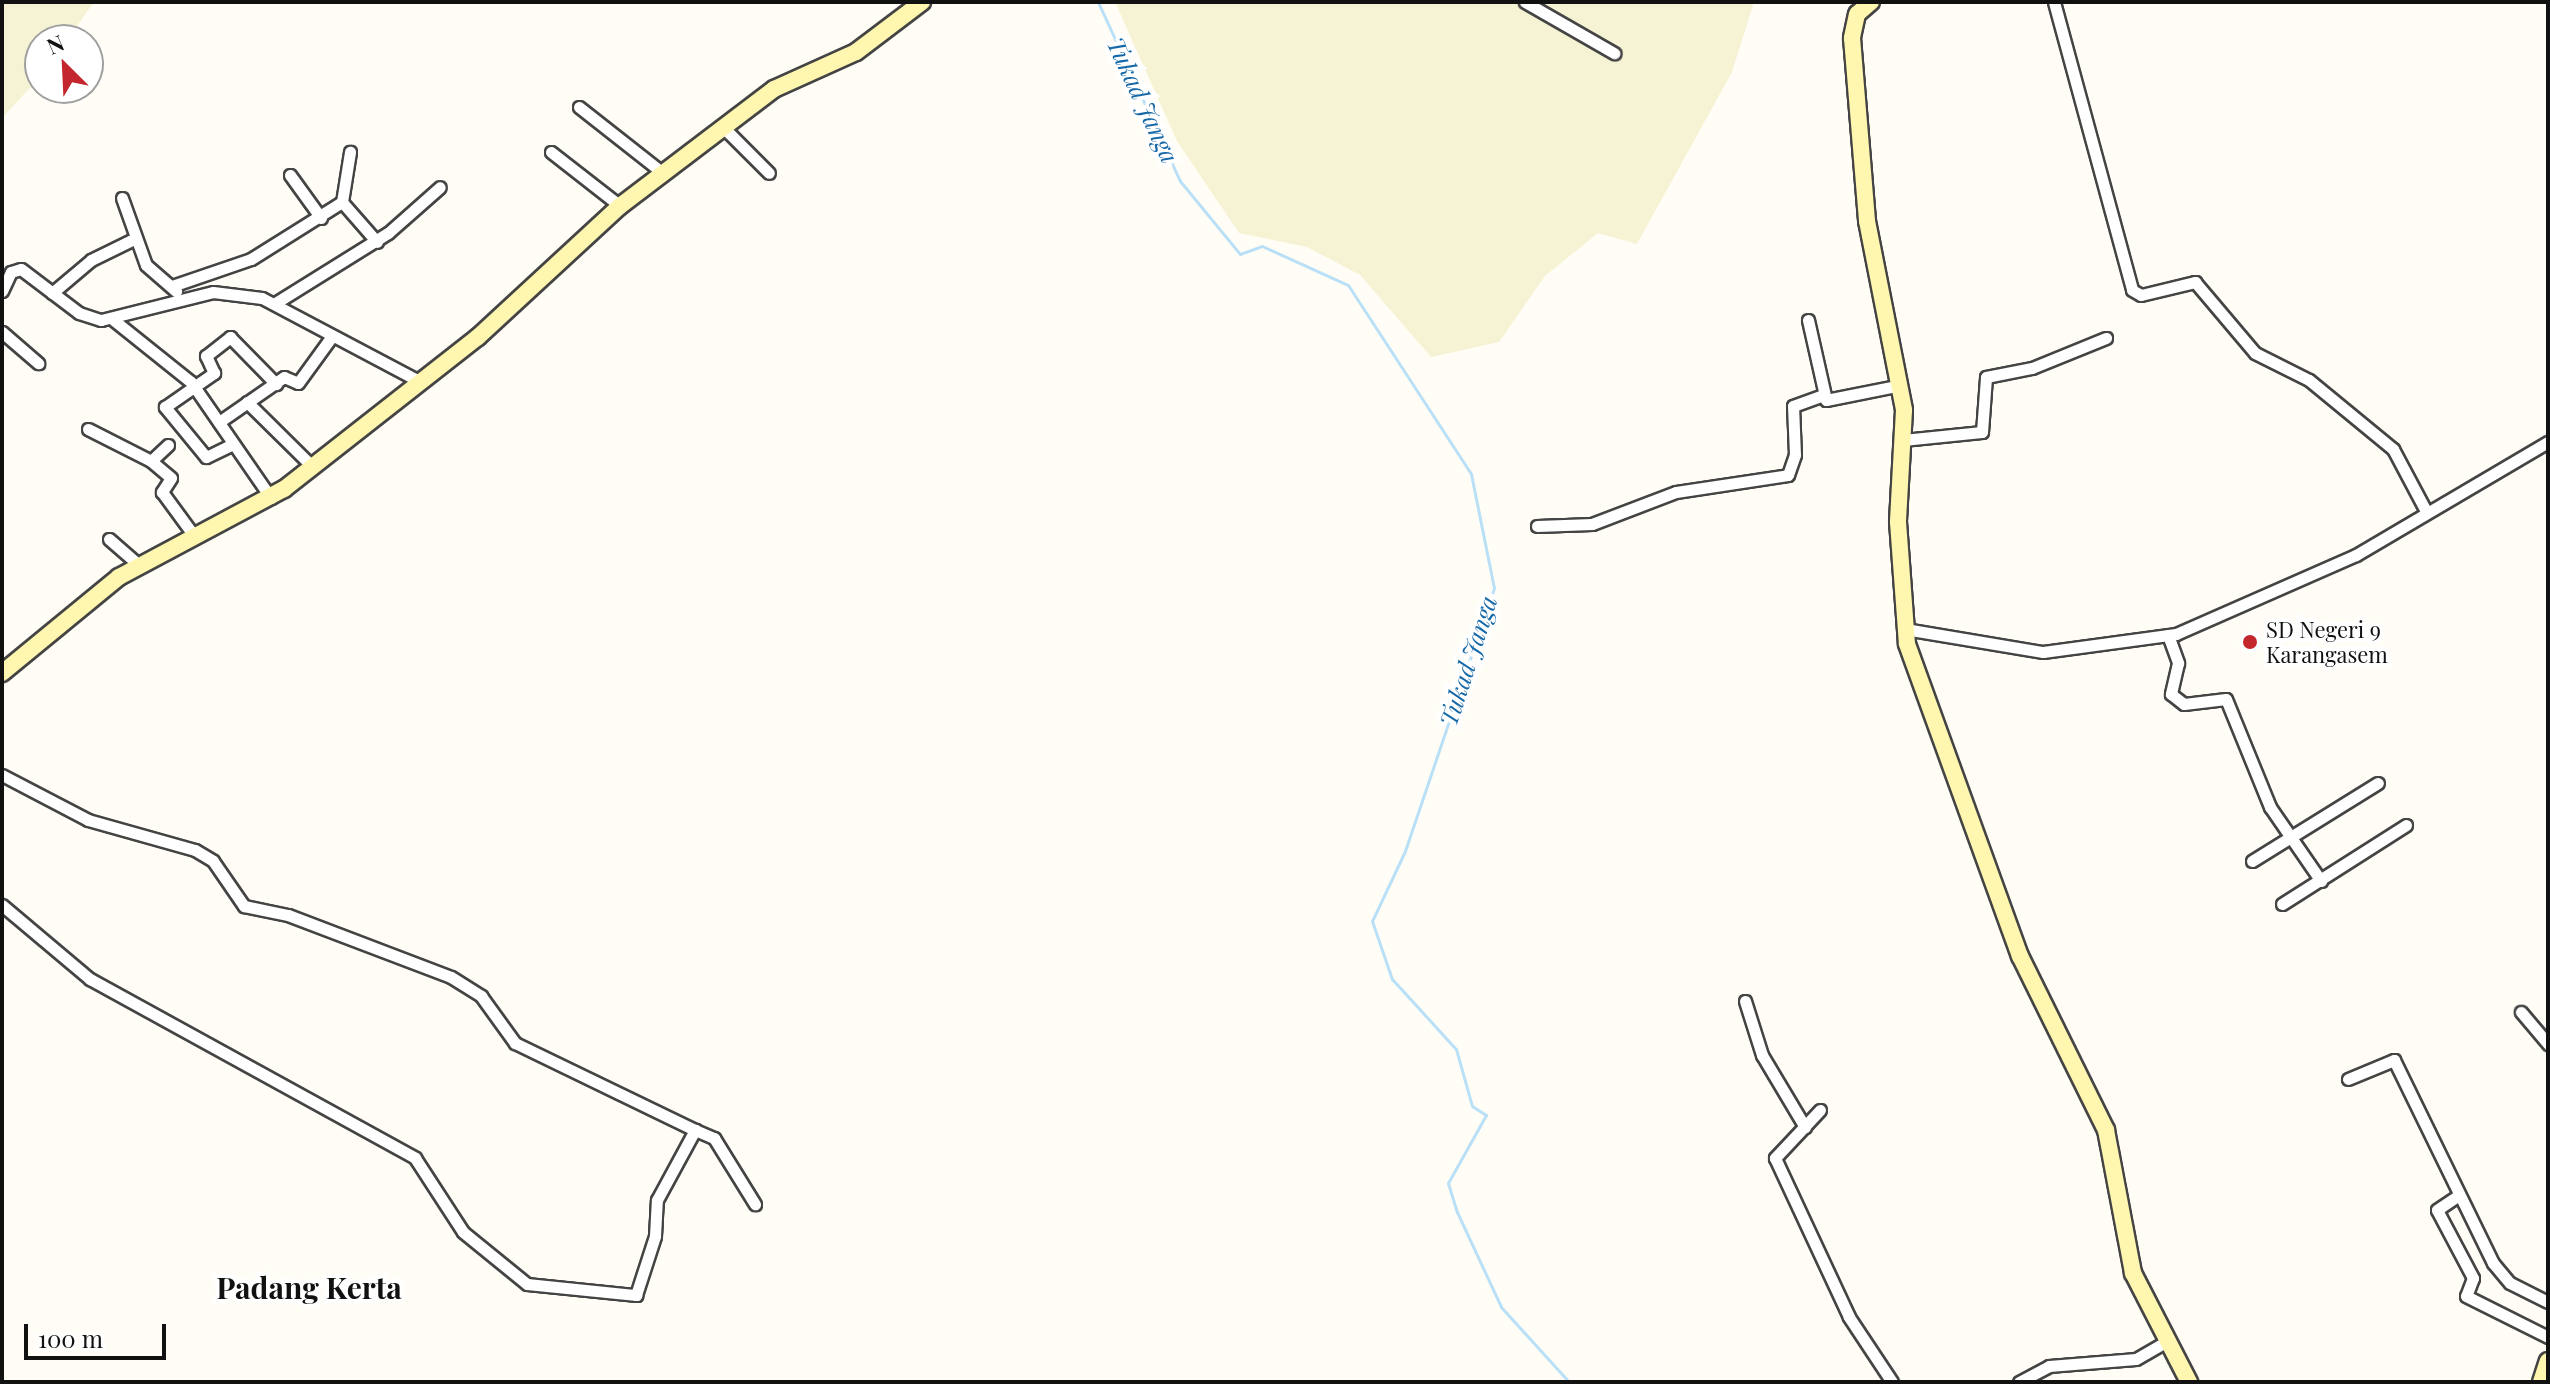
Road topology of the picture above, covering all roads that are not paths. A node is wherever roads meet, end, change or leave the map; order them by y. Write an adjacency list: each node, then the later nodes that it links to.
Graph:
1 (922, 2): 7 (street)
2 (1525, 2): 5 (street)
3 (1871, 2): 33 (street)
4 (2054, 2): 46 (street)
5 (1614, 53)
6 (579, 107): 11 (street)
7 (725, 129): 10 (street); 11 (street)
8 (350, 152): 15 (street)
9 (551, 152): 16 (street)
10 (769, 173)
11 (664, 174): 16 (street)
12 (290, 175): 17 (street)
13 (440, 187): 19 (street)
14 (122, 198): 18 (street)
15 (342, 202): 17 (street); 19 (street)
16 (620, 206): 31 (street)
17 (321, 218): 20 (street)
18 (136, 238): 20 (street); 22 (street)
19 (377, 242): 24 (street)
20 (172, 286): 23 (street)
21 (2, 291): 22 (street)
22 (52, 293): 25 (street)
23 (182, 298): 24 (street); 25 (street)
24 (277, 302): 29 (street)
25 (111, 318): 34 (street)
26 (1808, 320): 35 (street)
27 (2, 332): 30 (street)
28 (2106, 338): 39 (street)
29 (330, 339): 31 (street); 32 (street)
30 (38, 363)
31 (415, 379): 44 (street)
32 (276, 384): 34 (street); 36 (street)
33 (1901, 385): 35 (street); 39 (street)
34 (195, 386): 37 (street); 41 (street)
35 (1824, 395): 47 (street)
36 (247, 402): 37 (street); 44 (street)
37 (219, 422): 41 (street)
38 (88, 429): 43 (street)
39 (1903, 440): 51 (street)
40 (2548, 442): 46 (street)
41 (233, 444): 45 (street)
42 (168, 445): 43 (street)
43 (151, 461): 48 (street)
44 (313, 467): 45 (street)
45 (271, 498): 48 (street)
46 (2427, 513): 52 (street)
47 (1537, 526)
48 (195, 537): 50 (street)
49 (109, 539): 50 (street)
50 (140, 566): 53 (street)
51 (1905, 629): 52 (street); 73 (street)
52 (2168, 635): 57 (street)
53 (2, 673)
54 (2, 775): 68 (street)
55 (2378, 783): 57 (street)
56 (2406, 825): 59 (street)
57 (2291, 837): 58 (street); 59 (street)
58 (2252, 861)
59 (2321, 881): 60 (street)
60 (2282, 904)
61 (2, 905): 68 (street)
62 (1745, 1001): 67 (street)
63 (2521, 1012): 64 (street)
64 (2548, 1044)
65 (2348, 1079): 69 (street)
66 (1820, 1110): 67 (street)
67 (1805, 1127): 75 (street)
68 (695, 1130): 70 (street)
69 (2456, 1197): 71 (street); 72 (street)
70 (755, 1204)
71 (2548, 1302)
72 (2548, 1337)
73 (2169, 1340): 76 (street); 77 (street)
74 (2548, 1361): 78 (street)
75 (1892, 1382)
76 (2019, 1382)
77 (2189, 1382)
78 (2541, 1382)

